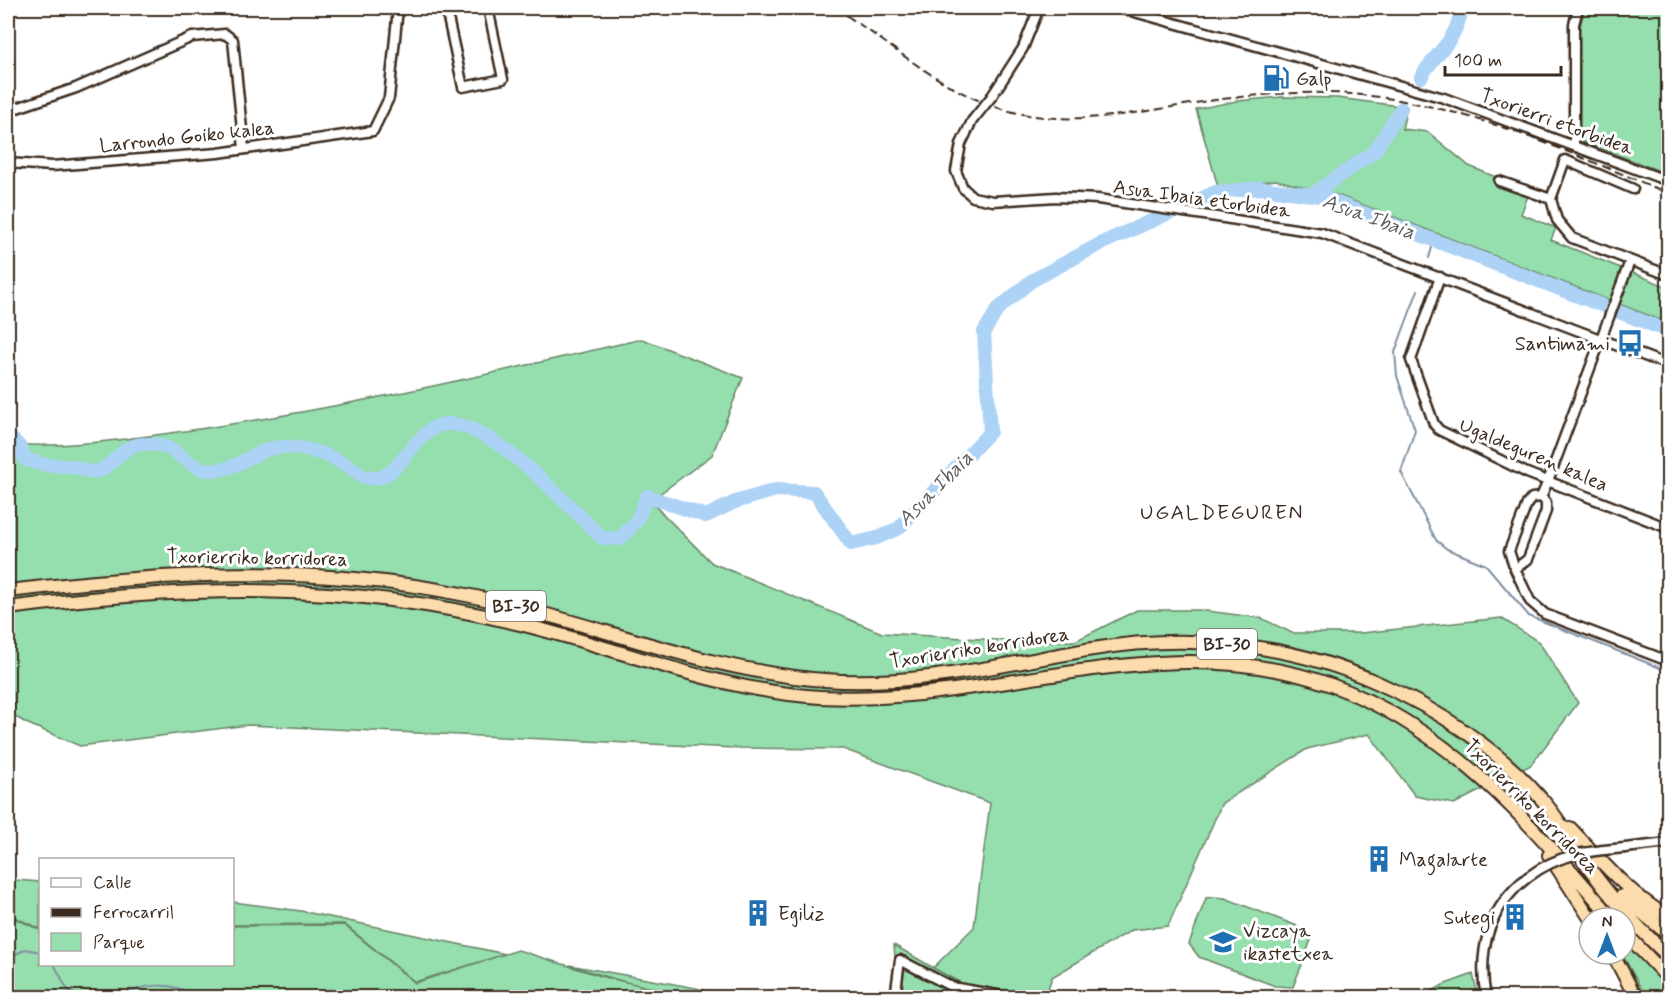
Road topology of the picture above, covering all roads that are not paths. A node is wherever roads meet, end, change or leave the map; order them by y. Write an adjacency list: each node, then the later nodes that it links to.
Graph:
1 (398, 8): 9 (street, Larrondo Goiko kalea)
2 (451, 8): 3 (street)
3 (488, 8)
4 (1039, 8): 17 (street, Asua Ibaia etorbidea, bridge)
5 (1120, 8): 8 (street, Txorierri etorbidea)
6 (1578, 8): 8 (street)
7 (8, 111): 9 (street)
8 (1574, 145): 12 (street, Txorierri etorbidea)
9 (244, 149): 10 (street, Larrondo Goiko kalea)
10 (8, 163)
11 (1499, 181): 14 (street)
12 (1668, 181)
13 (1634, 189): 14 (street)
14 (1551, 199): 15 (street)
15 (1630, 261): 16 (street); 18 (street)
16 (1668, 275)
17 (1440, 278): 18 (street, Asua Ibaia etorbidea); 20 (street, Ugaldeguren kalea)
18 (1601, 339): 19 (street, Asua Ibaia etorbidea); 20 (street)
19 (1668, 365)
20 (1548, 481): 21 (street); 22 (street, Ugaldeguren kalea)
21 (1541, 497): 23 (street); 23 (street)
22 (1668, 528)
23 (1515, 569): 26 (street)
24 (8, 591): 27 (highway, Txorierriko korridorea / BI-30)
25 (8, 608): 28 (highway, Txorierriko korridorea / BI-30)
26 (1668, 661)
27 (1544, 802): 29 (highway, Txorierriko korridorea); 33 (highway)
28 (1532, 828): 31 (highway); 32 (highway, Txorierriko korridorea / BI-30)
29 (1566, 832): 34 (highway); 36 (highway, Txorierriko korridorea)
30 (1668, 843): 42 (street, bridge)
31 (1582, 906)
32 (1601, 906)
33 (1668, 917)
34 (1668, 934)
35 (1637, 946): 39 (highway)
36 (1668, 957)
37 (1612, 966): 43 (highway)
38 (1619, 966): 44 (highway)
39 (1668, 978)
40 (895, 998): 41 (street)
41 (1014, 998)
42 (1486, 998)
43 (1628, 998)
44 (1636, 998)

